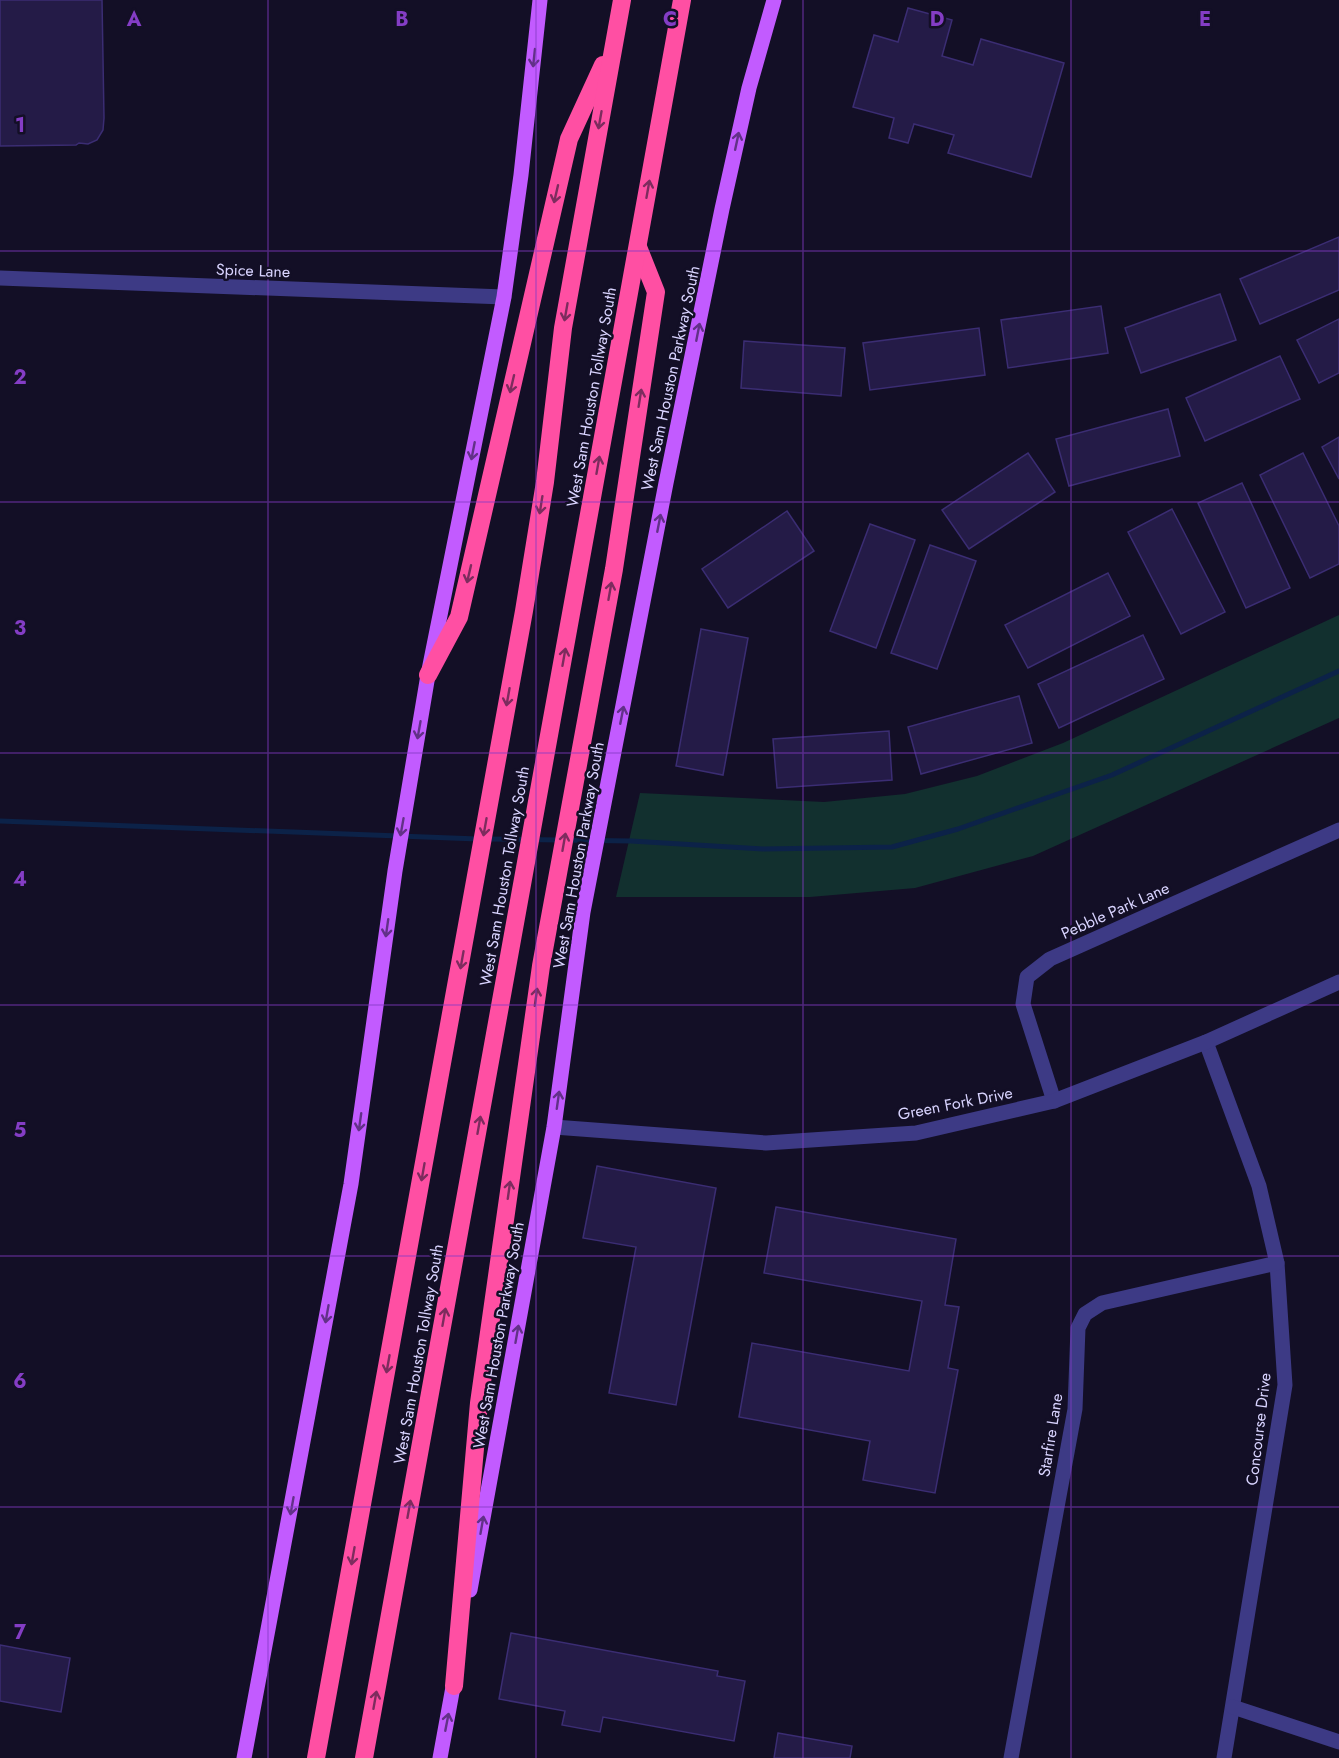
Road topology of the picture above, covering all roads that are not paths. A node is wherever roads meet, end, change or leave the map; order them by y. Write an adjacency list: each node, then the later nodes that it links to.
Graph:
1 (540, 0): 8 (main road, one-way to 8)
2 (622, 0): 5 (highway, West Sam Houston Tollway South)
3 (682, 0): 6 (highway, West Sam Houston Tollway South, one-way to 3)
4 (774, 0): 14 (main road, West Sam Houston Parkway South, one-way to 4)
5 (614, 42): 9 (highway, one-way to 9); 20 (highway, West Sam Houston Tollway South, one-way to 20)
6 (638, 247): 16 (highway, one-way to 6); 21 (highway, West Sam Houston Tollway South, one-way to 6)
7 (0, 278): 8 (street, Spice Lane)
8 (504, 297): 9 (main road, one-way to 9)
9 (428, 675): 19 (main road, one-way to 19)
10 (1339, 831): 13 (street, Pebble Park Lane)
11 (1339, 982): 12 (street, Green Fork Drive)
12 (1206, 1042): 13 (street, Green Fork Drive); 15 (street, Concourse Drive)
13 (1054, 1101): 14 (street, Green Fork Drive)
14 (554, 1127): 16 (main road, West Sam Houston Parkway South, one-way to 14)
15 (1277, 1263): 17 (street, Concourse Drive); 23 (street, Starfire Lane)
16 (454, 1686): 22 (main road, West Sam Houston Parkway South, one-way to 16)
17 (1233, 1707): 18 (street); 24 (street, Concourse Drive)
18 (1339, 1742)
19 (244, 1758)
20 (316, 1758)
21 (364, 1758)
22 (440, 1758)
23 (1011, 1758)
24 (1224, 1758)

